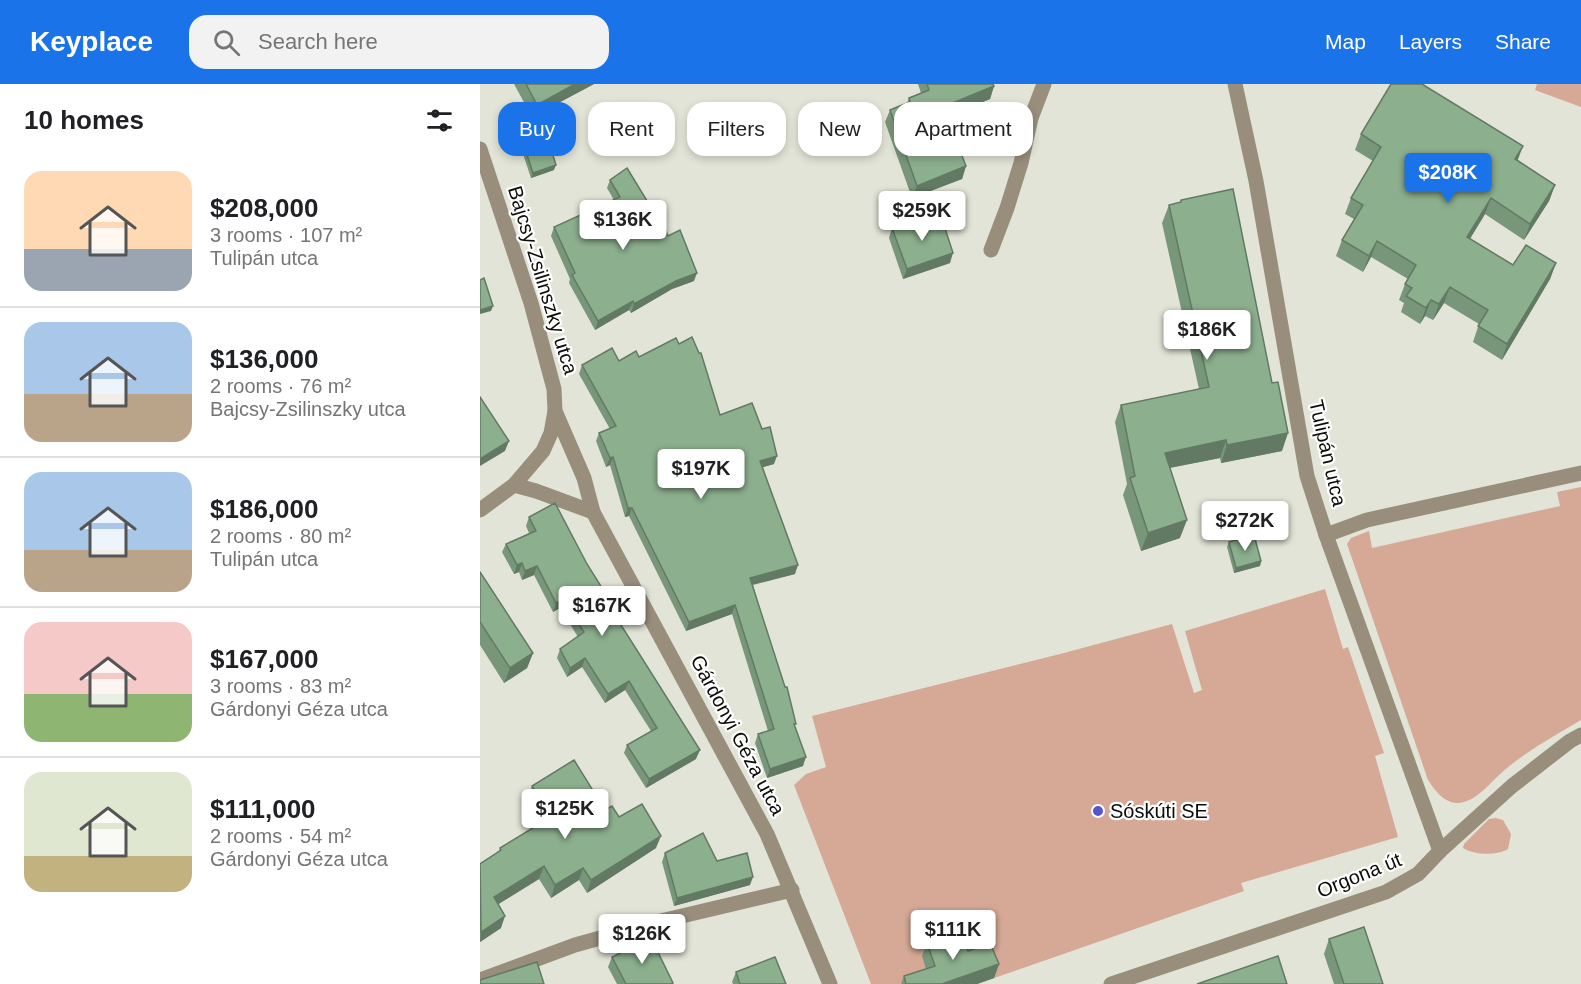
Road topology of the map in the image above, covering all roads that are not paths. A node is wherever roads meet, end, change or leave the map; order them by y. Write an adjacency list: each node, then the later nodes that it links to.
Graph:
1 (1044, 84): 4 (street)
2 (1235, 84): 10 (street, Tulipán utca)
3 (480, 149): 5 (street, Bajcsy-Zsilinszky utca)
4 (991, 250)
5 (555, 411): 7 (street, Bajcsy-Zsilinszky utca); 9 (street, Gárdonyi Géza utca)
6 (1581, 473): 10 (street)
7 (514, 485): 8 (street, Bajcsy-Zsilinszky utca); 9 (street)
8 (480, 510)
9 (593, 512): 13 (street, Gárdonyi Géza utca)
10 (1326, 536): 12 (street, Tulipán utca)
11 (1581, 735): 12 (street, Orgona út)
12 (1440, 851): 16 (street, Orgona út)
13 (792, 890): 14 (street); 15 (street, Gárdonyi Géza utca)
14 (480, 980)
15 (830, 984)
16 (1111, 984)

